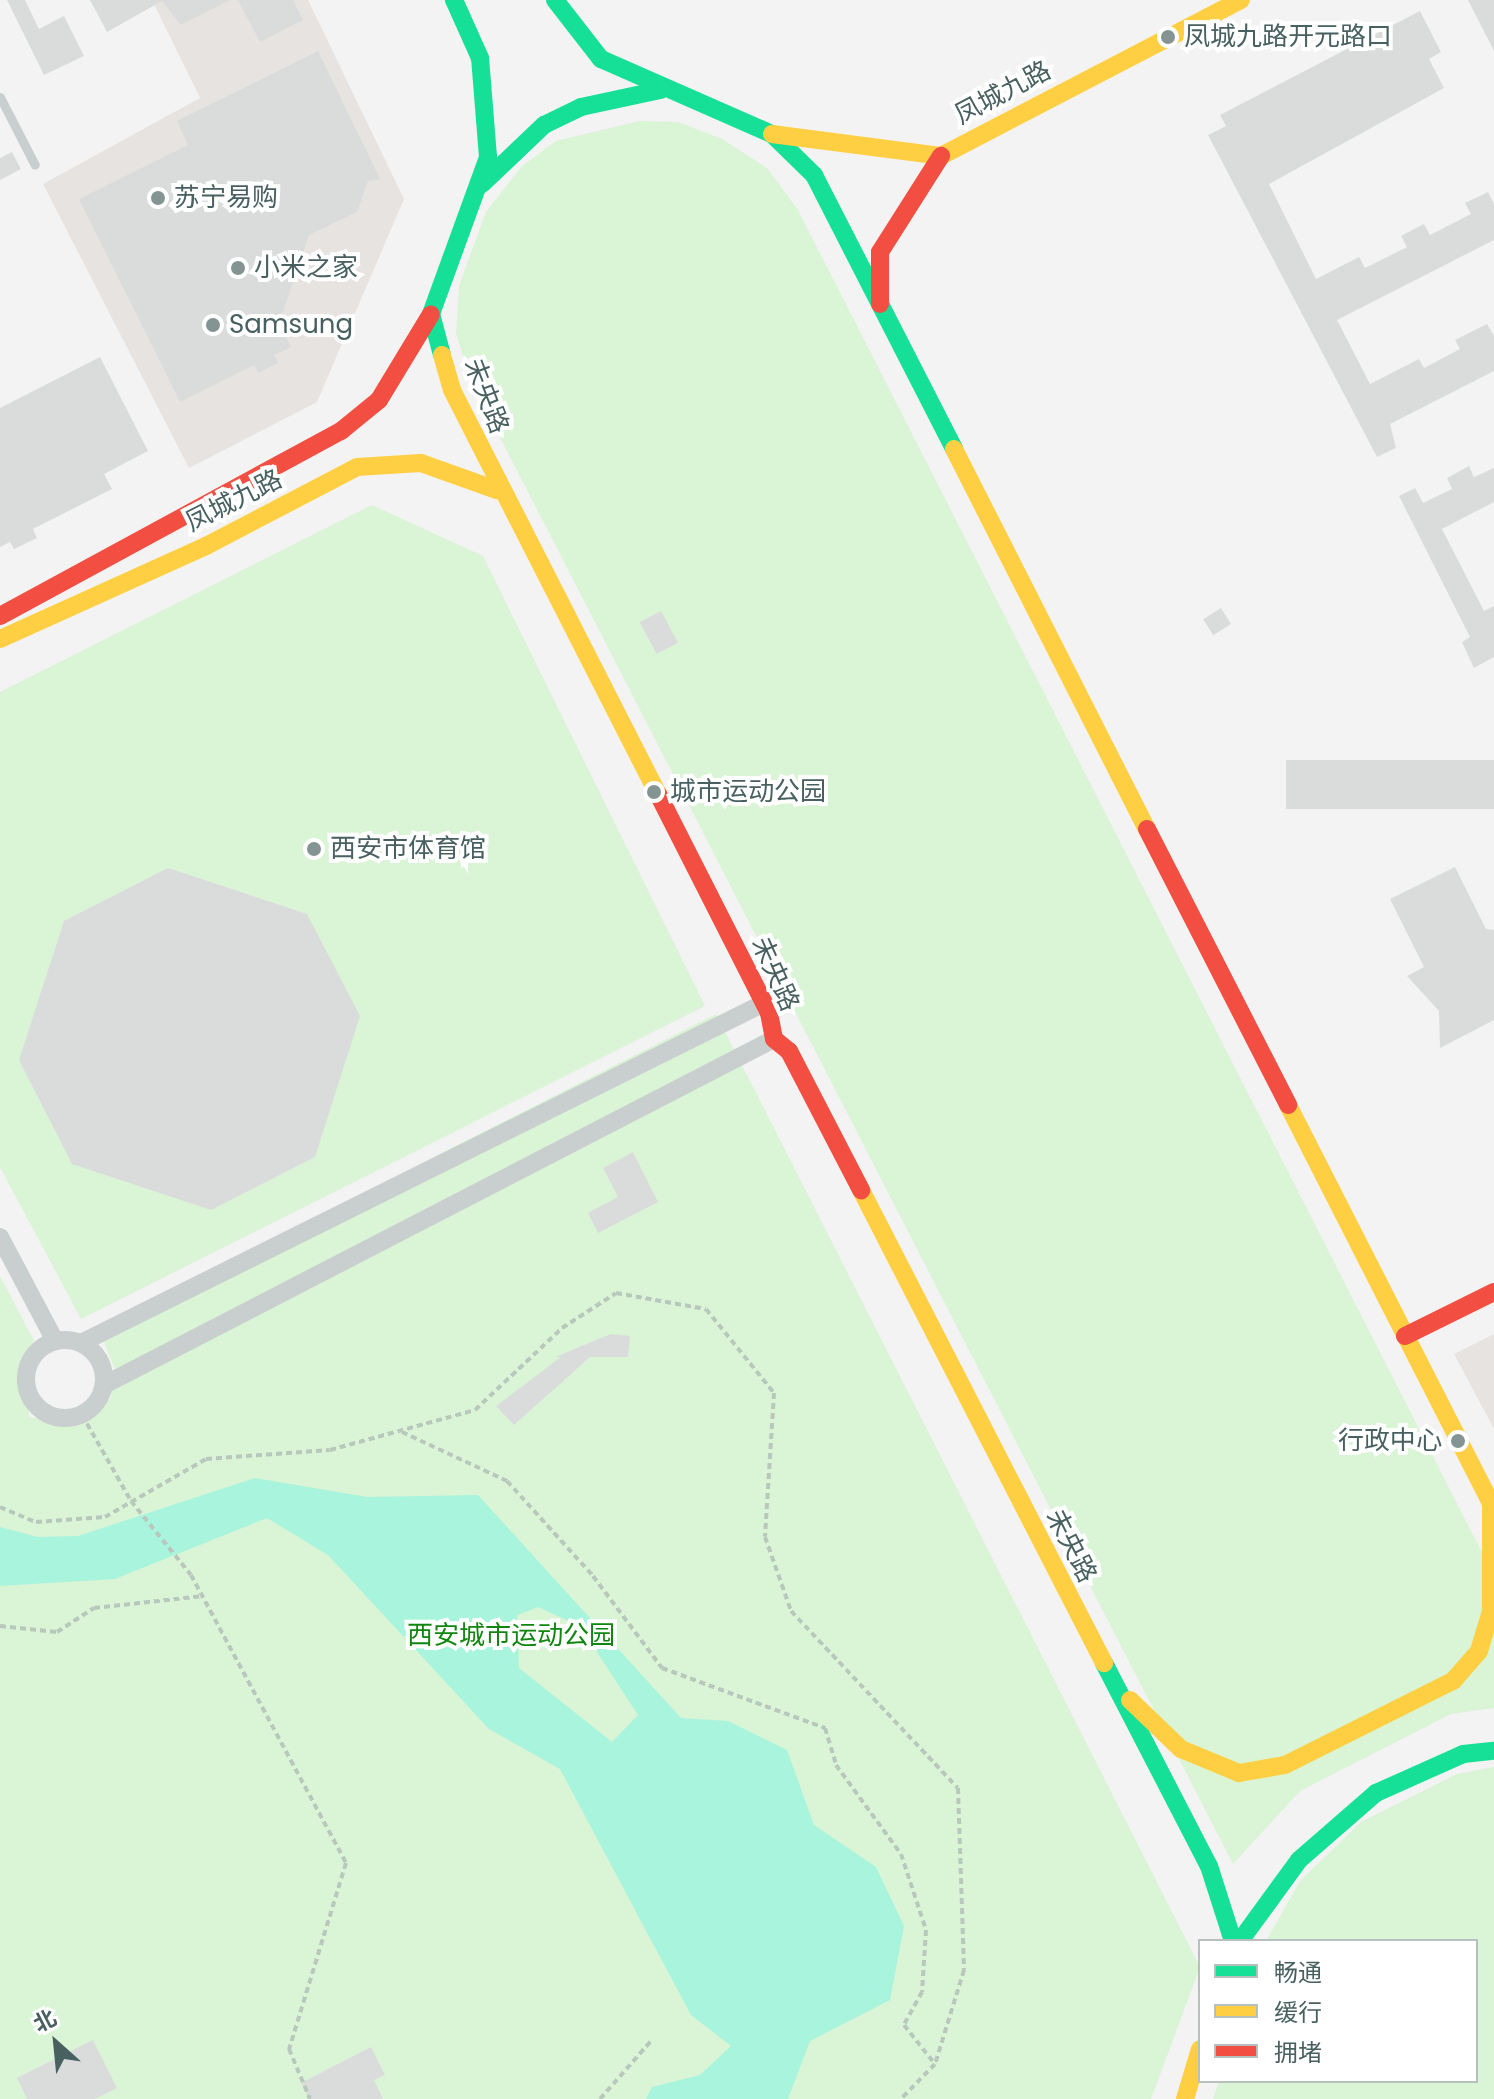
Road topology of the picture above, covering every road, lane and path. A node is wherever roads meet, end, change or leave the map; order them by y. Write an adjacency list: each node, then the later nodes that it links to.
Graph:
1 (454, 0): 9 (main road)
2 (555, 0): 4 (main road)
3 (1241, 0): 7 (main road, 凤城九路)
4 (660, 90): 6 (main road); 9 (main road)
5 (0, 97): 8 (lane)
6 (772, 134): 7 (main road, 凤城九路); 10 (main road)
7 (941, 156): 10 (main road)
8 (35, 165)
9 (471, 196): 11 (main road)
10 (880, 306): 19 (main road)
11 (431, 314): 12 (main road, 未央路); 13 (main road, 凤城九路)
12 (497, 490): 14 (main road, 凤城九路); 15 (main road, 未央路)
13 (0, 616)
14 (0, 639)
15 (764, 1003): 16 (main road, 未央路); 21 (street)
16 (774, 1039): 22 (street); 30 (main road, 未央路)
17 (0, 1237): 20 (street)
18 (1494, 1292): 19 (main road)
19 (1405, 1336): 27 (main road)
20 (55, 1341): 21 (street); 23 (street)
21 (81, 1343): 22 (street)
22 (104, 1385): 23 (street)
23 (82, 1415): 25 (path)
24 (400, 1431): 25 (path); 36 (path); 36 (path)
25 (131, 1501): 26 (path); 28 (path)
26 (0, 1507)
27 (1492, 1507): 30 (main road)
28 (203, 1596): 29 (path); 37 (path)
29 (0, 1626)
30 (1113, 1683): 32 (main road, 未央路)
31 (1494, 1751): 33 (main road)
32 (1232, 1939)
33 (1241, 1939)
34 (651, 2041): 38 (path)
35 (1198, 2056): 40 (main road)
36 (935, 2064): 39 (path)
37 (310, 2099)
38 (600, 2099)
39 (901, 2099)
40 (1185, 2099)

